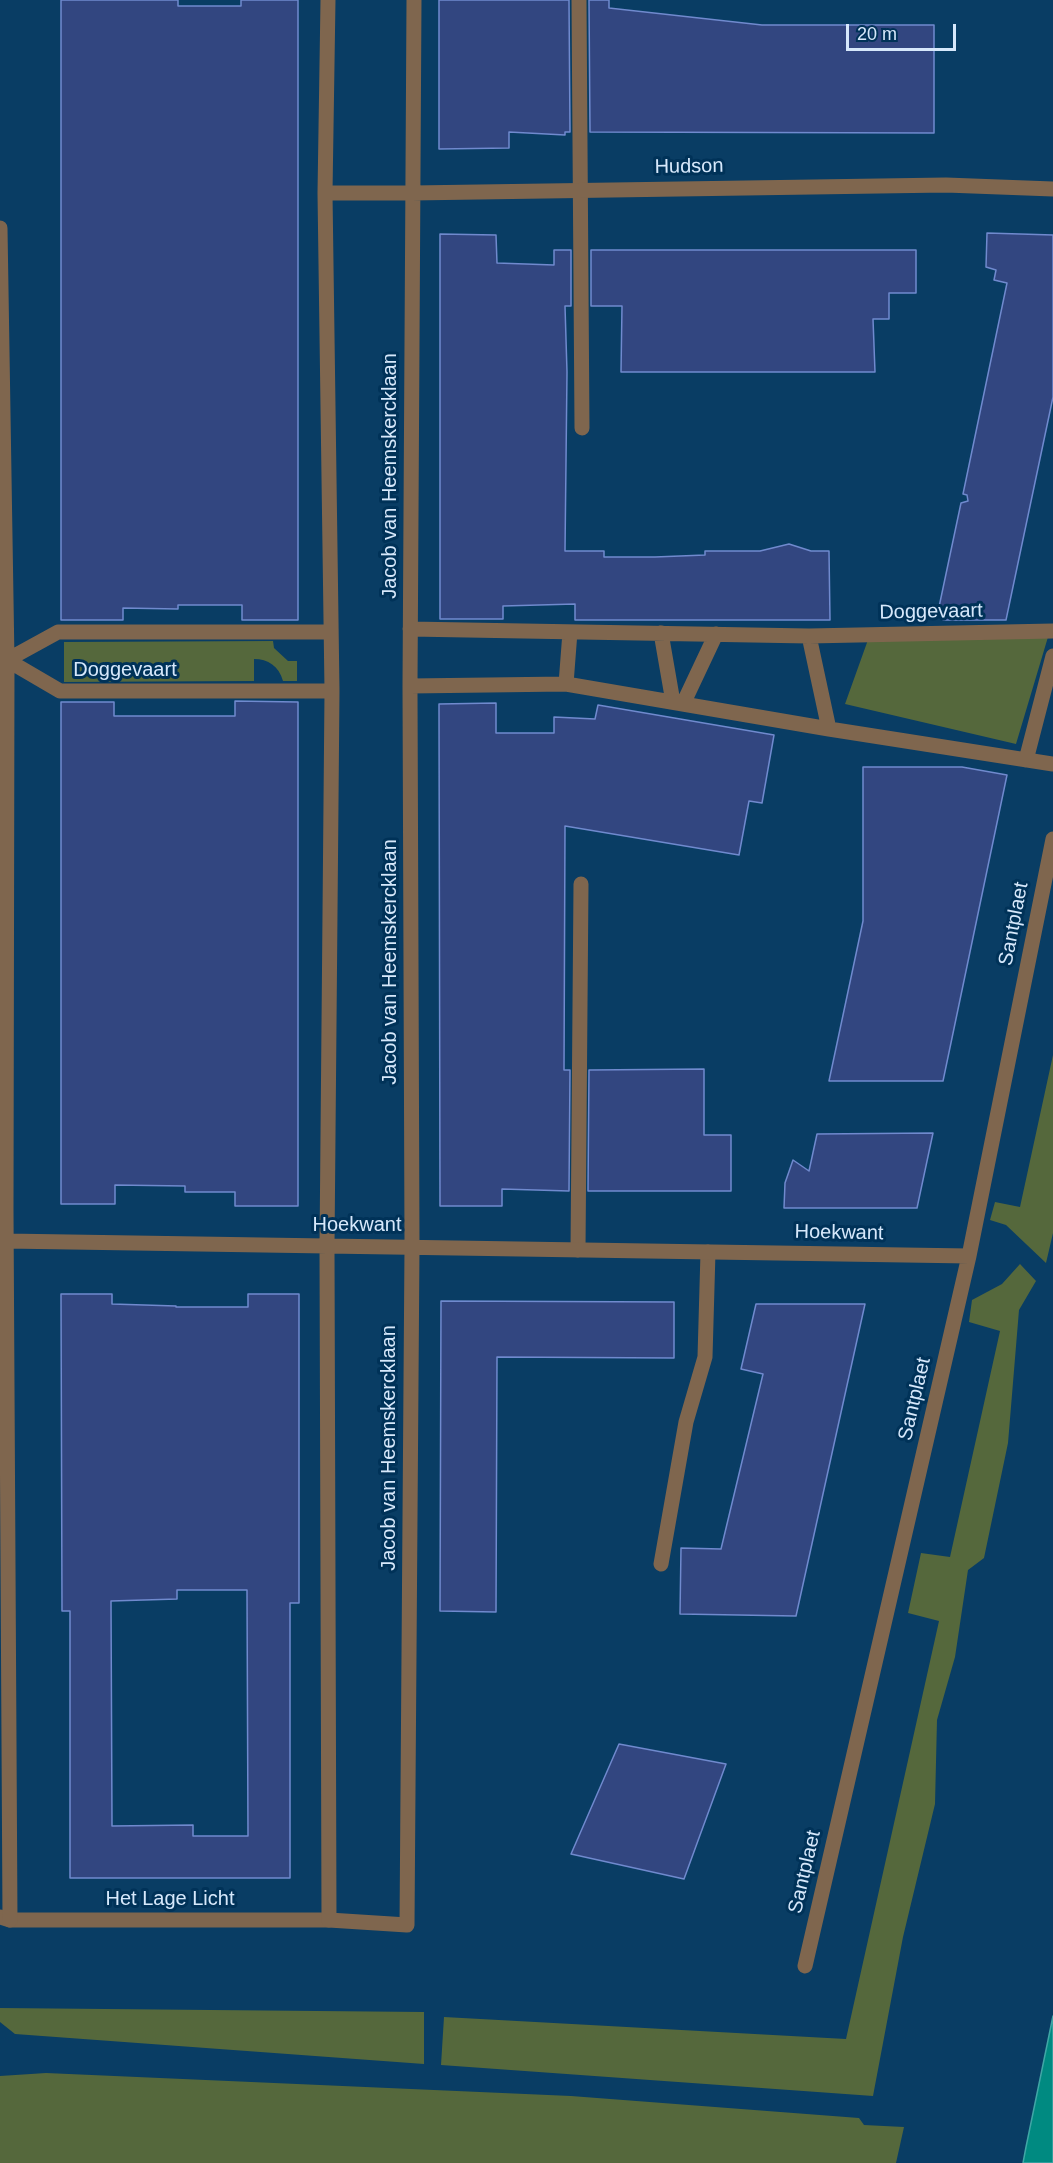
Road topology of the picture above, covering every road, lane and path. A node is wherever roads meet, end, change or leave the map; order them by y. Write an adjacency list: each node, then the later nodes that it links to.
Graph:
1 (328, 0): 6 (street)
2 (414, 0): 7 (street, Jacob van Heemskercklaan)
3 (579, 0): 5 (street)
4 (1053, 189): 5 (street, Hudson)
5 (580, 190): 7 (street, Hudson); 9 (street)
6 (325, 193): 7 (street, Hudson); 12 (street)
7 (412, 194): 10 (street, Jacob van Heemskercklaan)
8 (0, 228): 18 (street, Het Lage Licht)
9 (582, 428)
10 (410, 629): 13 (street, Doggevaart); 20 (street, Jacob van Heemskercklaan)
11 (1053, 631): 16 (street, Doggevaart)
12 (331, 632): 18 (street, Doggevaart); 21 (street)
13 (570, 632): 14 (street, Doggevaart); 19 (street)
14 (661, 633): 15 (street, Doggevaart); 22 (street)
15 (716, 634): 16 (street, Doggevaart); 22 (street)
16 (809, 636): 23 (street)
17 (1053, 656): 24 (street)
18 (7, 660): 21 (street, Doggevaart); 28 (street, Het Lage Licht)
19 (566, 684): 20 (street); 22 (street)
20 (410, 687): 30 (street, Jacob van Heemskercklaan)
21 (332, 691): 29 (street)
22 (678, 703): 23 (street)
23 (830, 729): 24 (street)
24 (1026, 760): 25 (street)
25 (1053, 764)
26 (1053, 838): 33 (street, Santplaet)
27 (581, 884): 31 (street)
28 (6, 1241): 29 (street, Hoekwant); 35 (street, Het Lage Licht)
29 (327, 1246): 30 (street, Hoekwant); 36 (street)
30 (412, 1246): 31 (street, Hoekwant); 37 (street, Jacob van Heemskercklaan)
31 (578, 1250): 32 (street, Hoekwant)
32 (708, 1252): 33 (street, Hoekwant); 34 (street)
33 (969, 1256): 38 (street, Santplaet)
34 (661, 1564)
35 (5, 1918): 36 (street, Het Lage Licht)
36 (329, 1920): 37 (street, Het Lage Licht)
37 (407, 1925)
38 (805, 1966)

